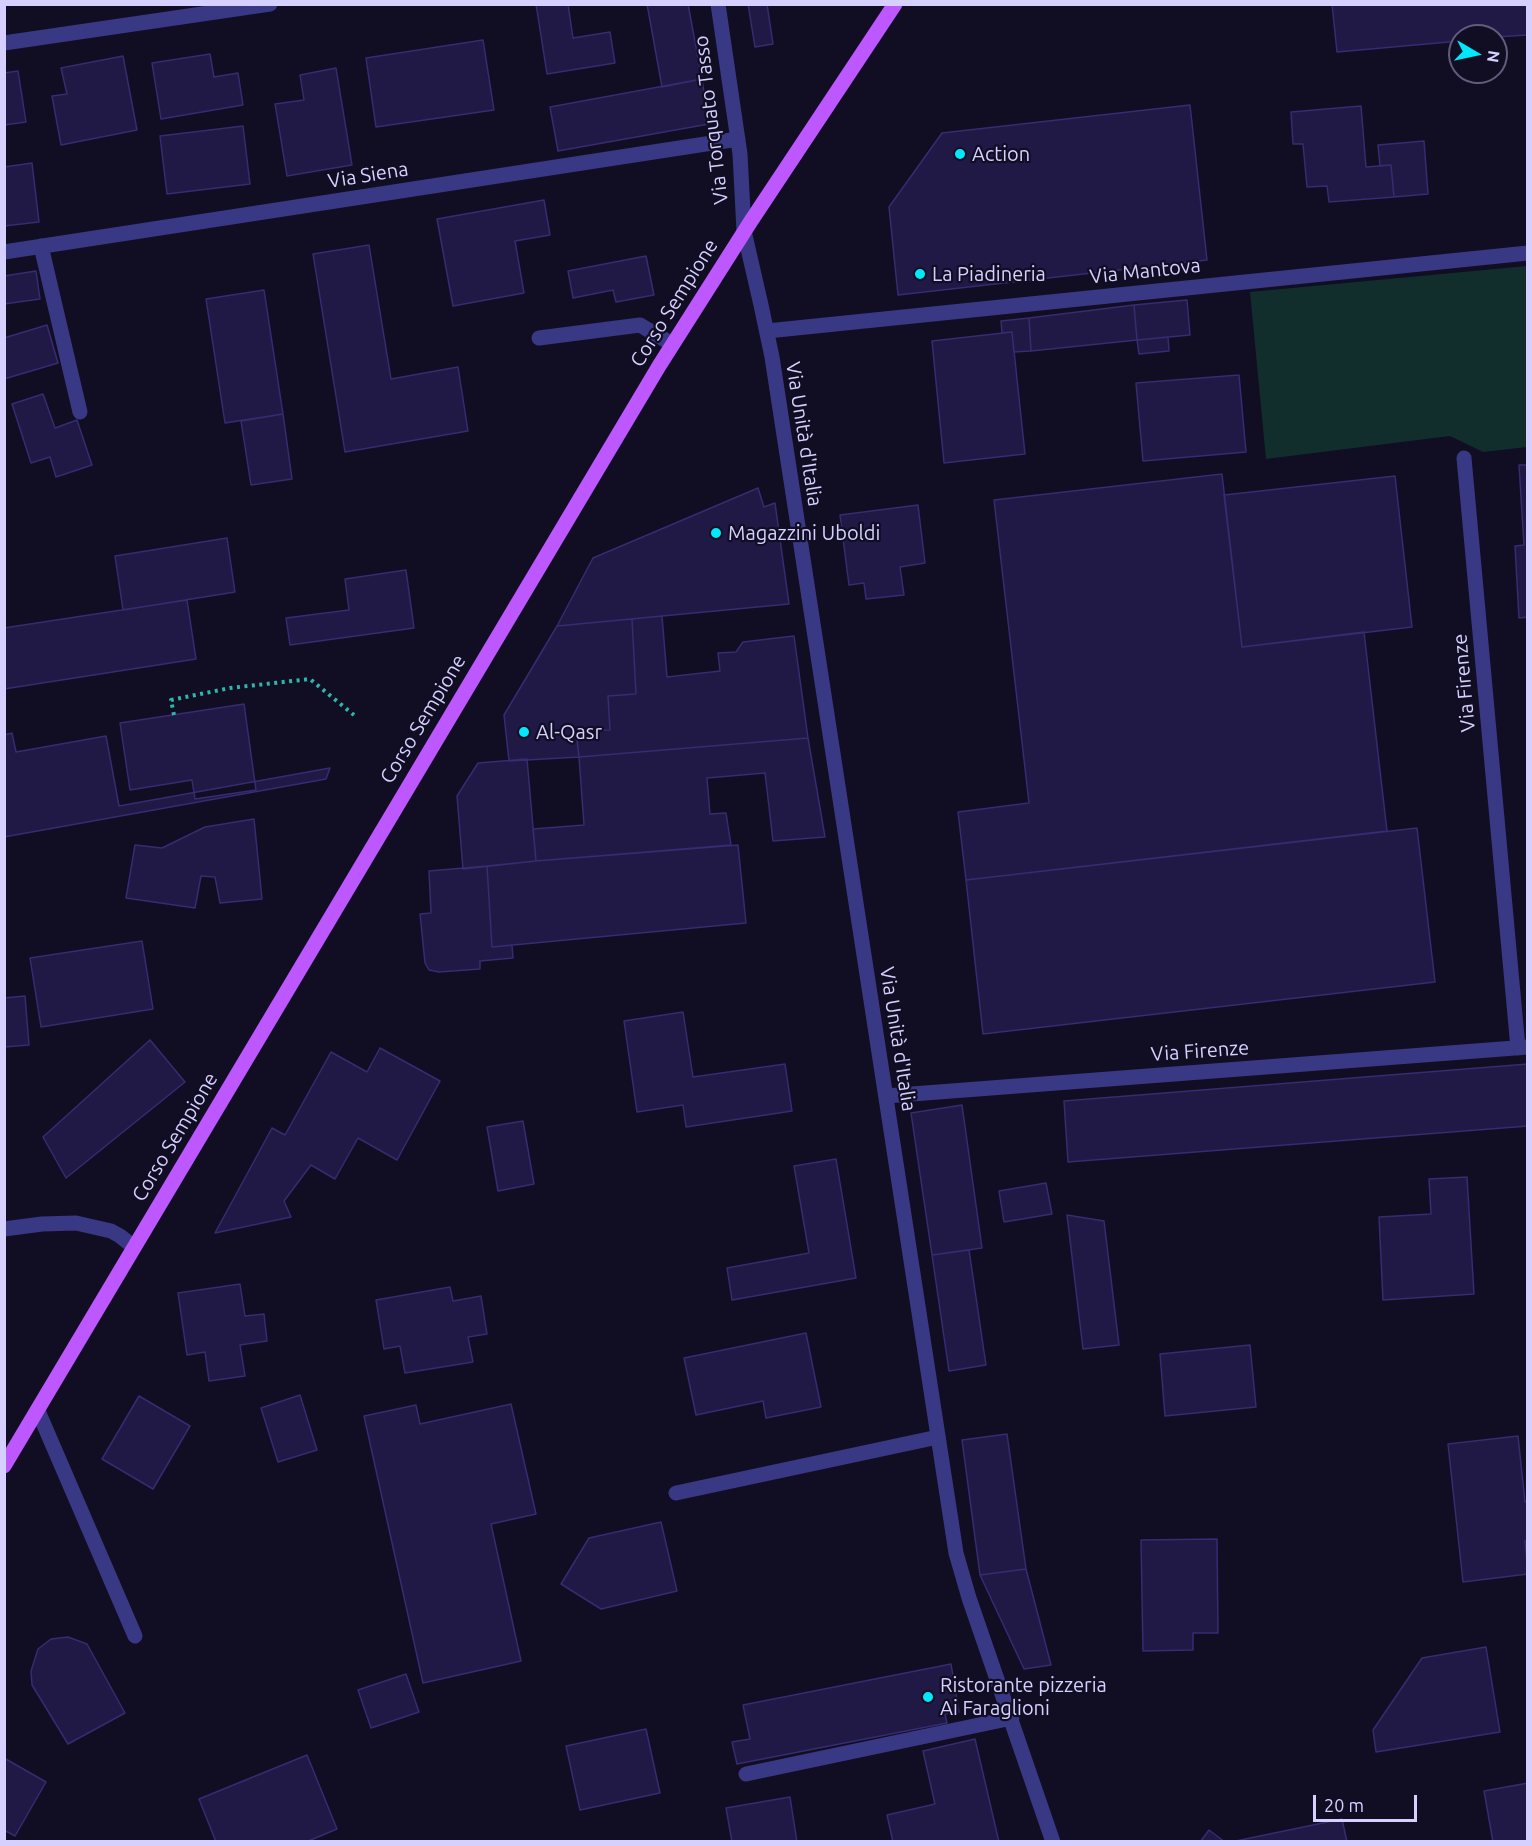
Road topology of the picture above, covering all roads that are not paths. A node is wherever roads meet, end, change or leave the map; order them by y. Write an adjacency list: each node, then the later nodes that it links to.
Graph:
1 (270, 4): 4 (street)
2 (717, 4): 5 (street, Via Torquato Tasso)
3 (895, 4): 6 (main road, Corso Sempione)
4 (4, 44)
5 (738, 139): 6 (street, Via Torquato Tasso); 7 (street, Via Siena)
6 (744, 231): 10 (street, Via Unità d'Italia); 12 (main road, Corso Sempione)
7 (41, 246): 8 (street, Via Siena); 13 (street)
8 (4, 252)
9 (1527, 253): 10 (street, Via Mantova)
10 (767, 331): 16 (street, Via Unità d'Italia)
11 (538, 338): 12 (street)
12 (672, 344): 18 (main road, Corso Sempione)
13 (80, 412)
14 (1464, 458): 15 (street, Via Firenze)
15 (1523, 1047): 16 (street, Via Firenze)
16 (886, 1096): 20 (street, Via Unità d'Italia)
17 (4, 1229): 18 (street)
18 (134, 1247): 19 (main road, Corso Sempione)
19 (38, 1411): 21 (main road, Corso Sempione); 23 (street)
20 (938, 1437): 22 (street); 24 (street, Via Unità d'Italia)
21 (4, 1466)
22 (676, 1493)
23 (135, 1636)
24 (1012, 1718): 25 (street); 26 (street, Via Unità d'Italia)
25 (747, 1773)
26 (1053, 1842)

